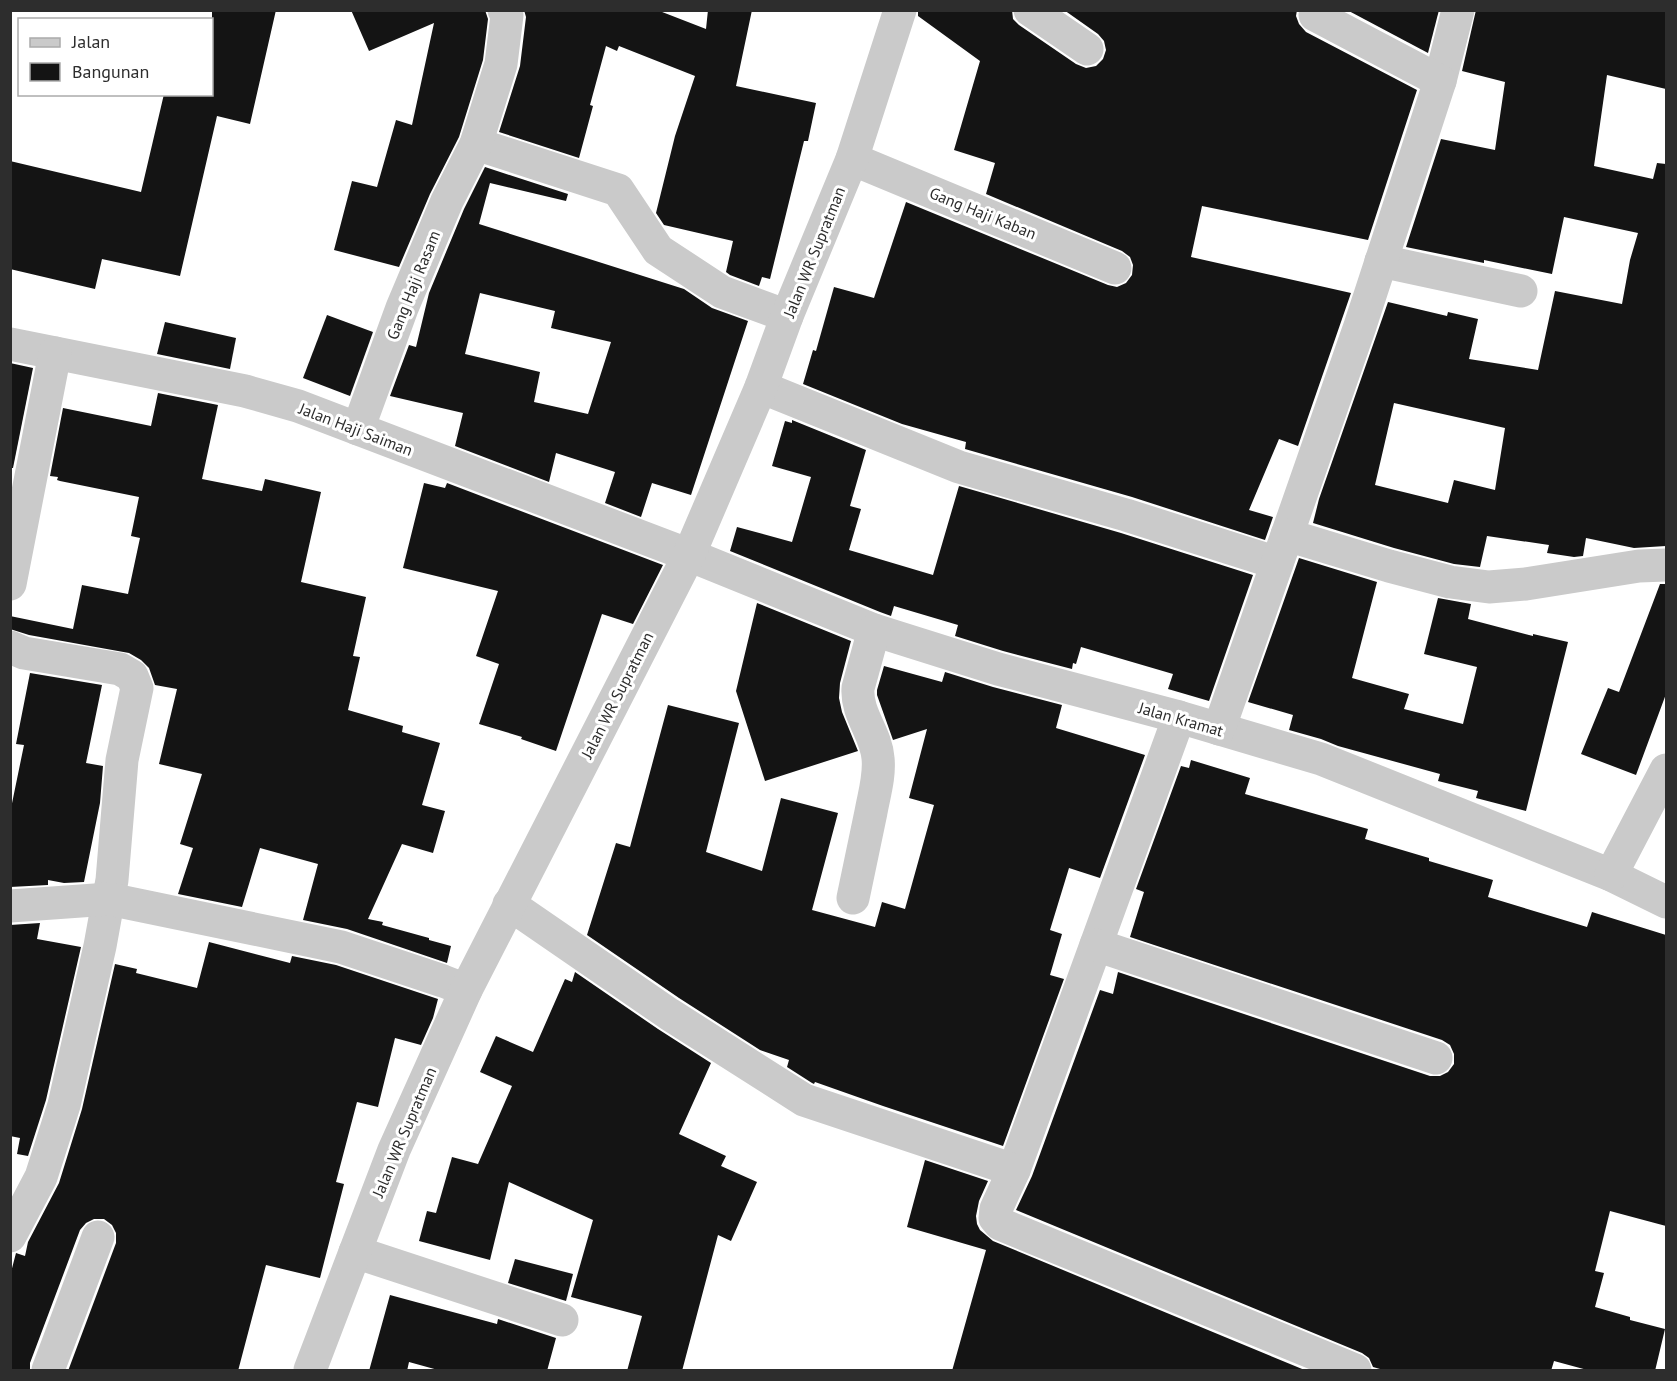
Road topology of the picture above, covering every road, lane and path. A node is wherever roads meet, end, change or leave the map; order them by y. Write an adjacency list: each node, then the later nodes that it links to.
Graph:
1 (504, 10): 8 (street, Gang Haji Rasam)
2 (900, 10): 9 (street, Jalan WR Supratman)
3 (1030, 10): 6 (street)
4 (1458, 10): 7 (street)
5 (1315, 15): 7 (street)
6 (1087, 49)
7 (1440, 81): 10 (street)
8 (476, 144): 13 (street); 17 (street, Gang Haji Rasam)
9 (852, 159): 11 (street, Gang Haji Kaban); 13 (street, Jalan WR Supratman)
10 (1381, 261): 12 (street); 18 (street)
11 (1115, 268)
12 (1521, 291)
13 (787, 316): 16 (street, Jalan WR Supratman)
14 (10, 344): 15 (street, Jalan Haji Saiman)
15 (55, 353): 17 (street, Jalan Haji Saiman); 21 (street)
16 (761, 387): 18 (street); 19 (street, Jalan WR Supratman)
17 (358, 429): 19 (street, Jalan Haji Saiman)
18 (1282, 549): 20 (street); 25 (street)
19 (689, 555): 22 (street, Jalan Kramat); 31 (street, Jalan WR Supratman)
20 (1666, 565)
21 (10, 584)
22 (874, 630): 24 (street, Jalan Kramat); 28 (street)
23 (10, 647): 29 (street)
24 (1179, 717): 25 (street, Jalan Kramat); 33 (street)
25 (1219, 729): 27 (street, Jalan Kramat)
26 (1666, 770): 27 (street)
27 (1611, 875): 30 (street, Jalan Kramat)
28 (853, 898)
29 (109, 899): 32 (street); 34 (street); 37 (street)
30 (1666, 902)
31 (509, 904): 34 (street, Jalan WR Supratman); 36 (street)
32 (10, 906)
33 (1096, 945): 35 (street); 36 (street)
34 (466, 990): 39 (street, Jalan WR Supratman)
35 (1436, 1058)
36 (1014, 1170): 43 (street)
37 (10, 1236)
38 (98, 1237): 41 (street)
39 (355, 1252): 40 (street); 42 (street, Jalan WR Supratman)
40 (562, 1320)
41 (48, 1371)
42 (310, 1371)
43 (1355, 1371)

